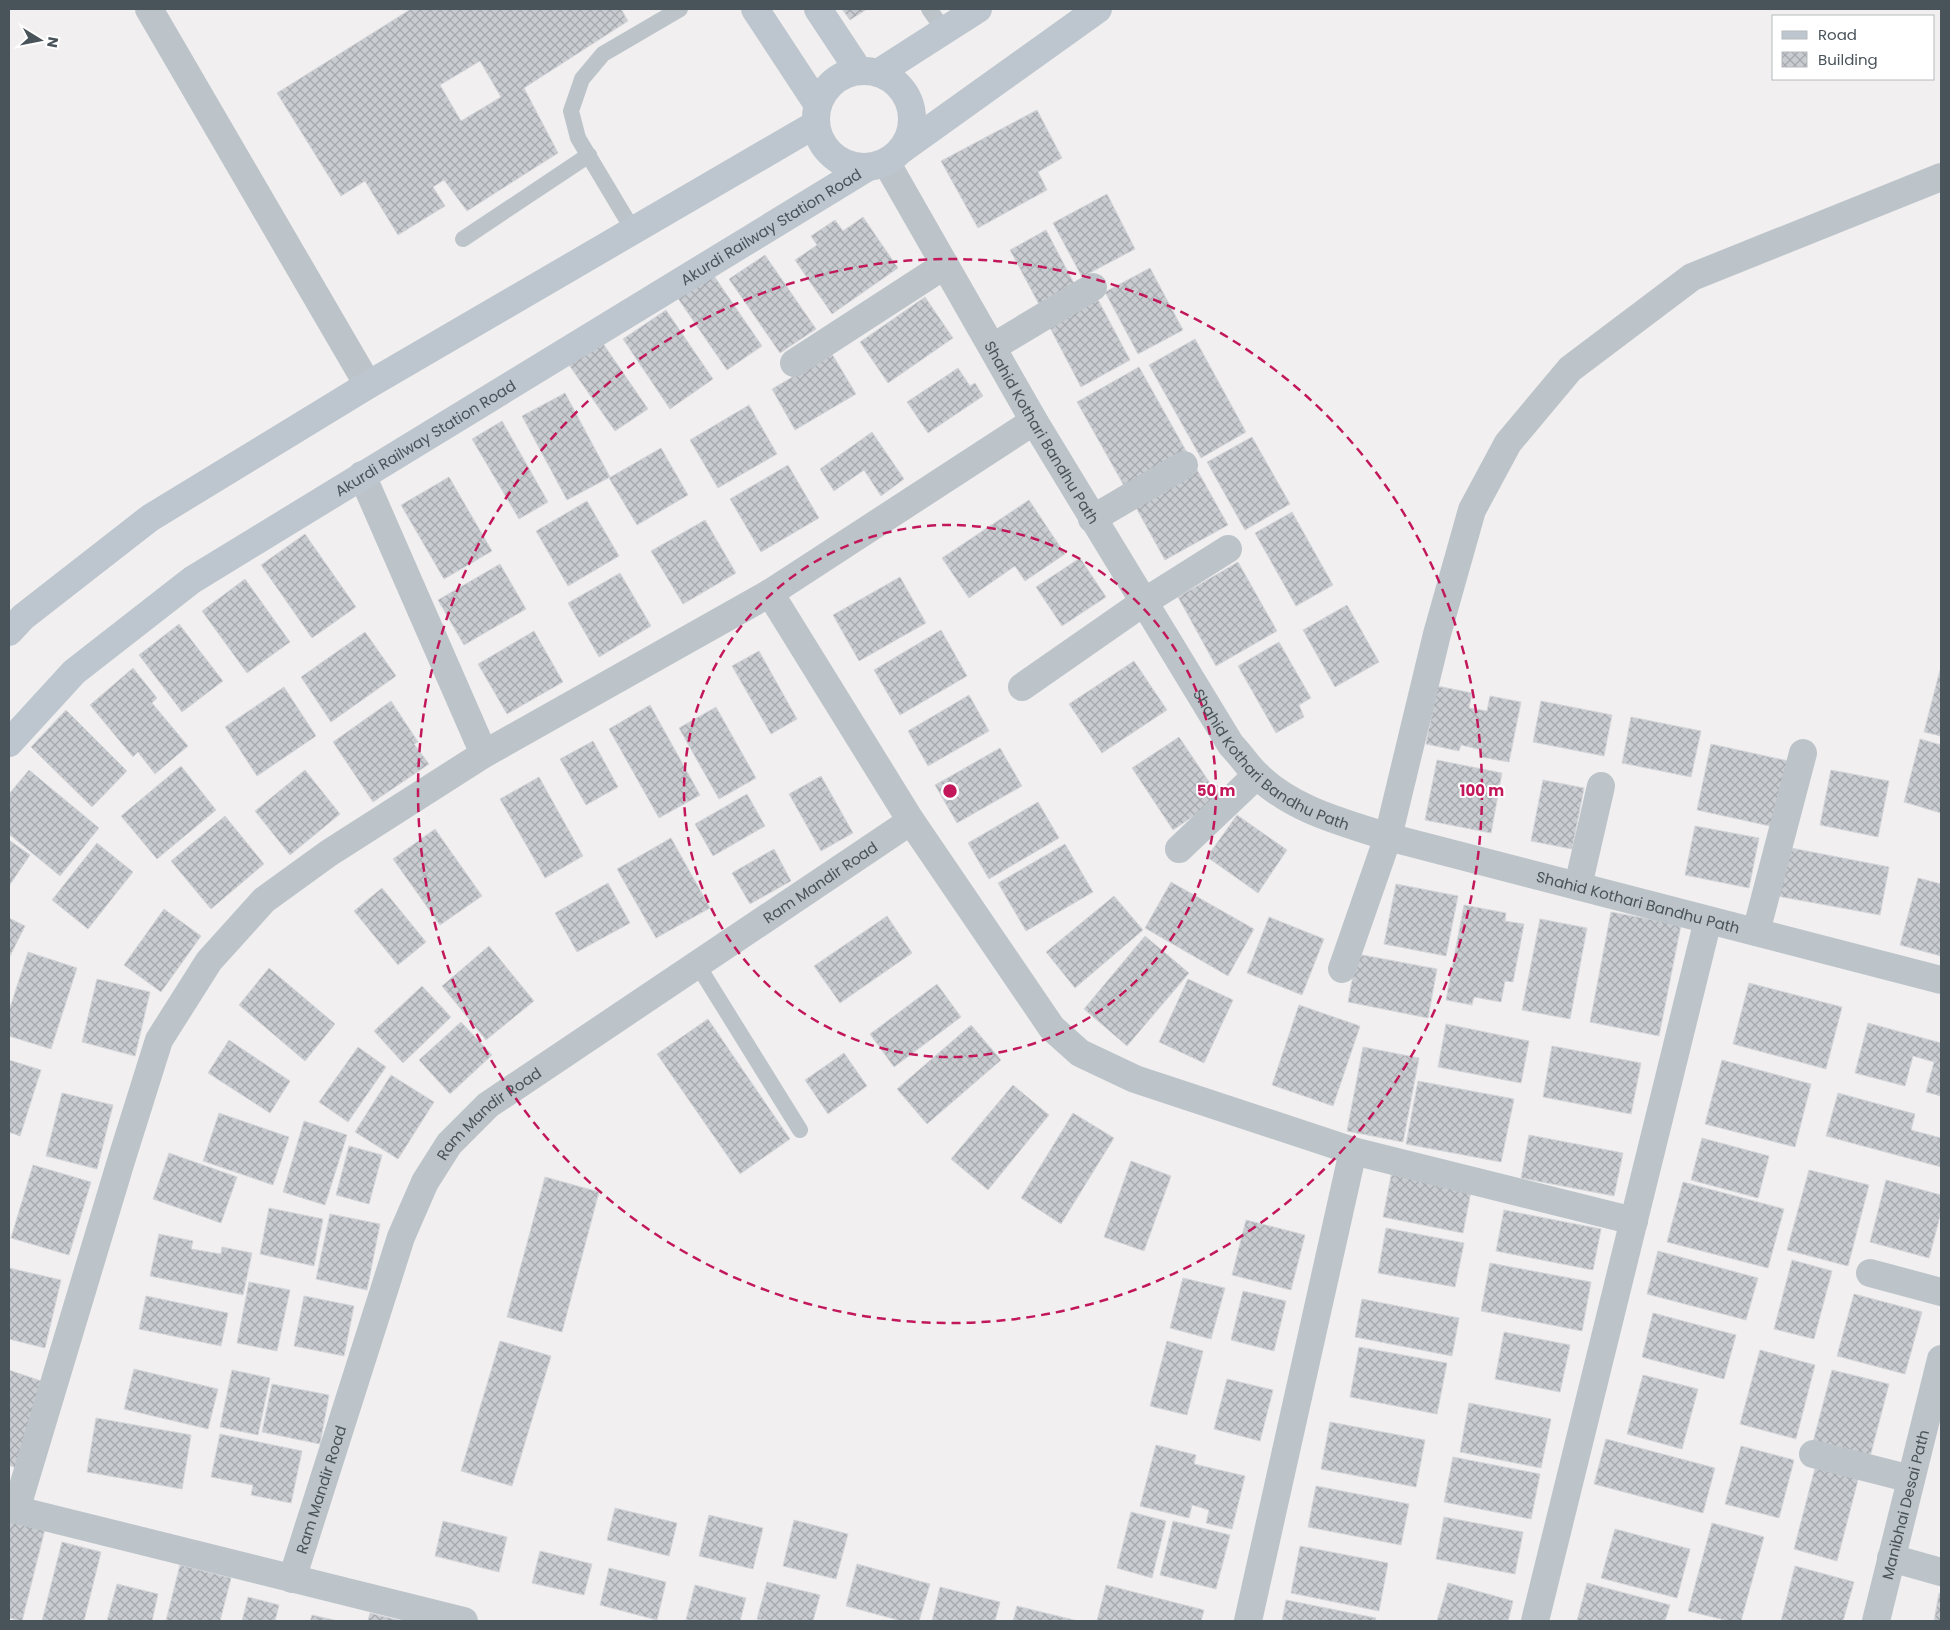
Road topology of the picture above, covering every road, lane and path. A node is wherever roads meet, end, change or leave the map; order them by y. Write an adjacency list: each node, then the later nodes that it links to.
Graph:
1 (149, 9): 19 (street)
2 (680, 9): 10 (lane)
3 (755, 9): 9 (main road)
4 (818, 9): 8 (main road)
5 (978, 9): 7 (main road)
6 (1098, 9): 11 (main road, Akurdi Railway Station Road)
7 (937, 20): 8 (main road)
8 (869, 72): 9 (main road); 11 (main road)
9 (817, 114): 11 (main road); 13 (main road)
10 (589, 155): 13 (lane); 14 (lane)
11 (885, 160): 15 (street, Shahid Kothari Bandhu Path); 22 (main road, Akurdi Railway Station Road)
12 (1941, 177): 35 (street)
13 (633, 230): 19 (main road)
14 (462, 239)
15 (945, 265): 17 (street, Shahid Kothari Bandhu Path); 18 (street)
16 (1093, 287): 17 (street)
17 (993, 347): 20 (street, Shahid Kothari Bandhu Path)
18 (794, 363)
19 (368, 385): 27 (main road)
20 (1034, 421): 23 (street, Shahid Kothari Bandhu Path); 25 (street)
21 (1184, 465): 23 (street)
22 (362, 475): 29 (main road, Akurdi Railway Station Road); 31 (street)
23 (1092, 518): 26 (street, Shahid Kothari Bandhu Path)
24 (1228, 549): 26 (street)
25 (770, 593): 31 (street); 34 (street)
26 (1144, 602): 28 (street); 32 (street, Shahid Kothari Bandhu Path)
27 (9, 632)
28 (1022, 687)
29 (9, 743)
30 (1803, 753): 39 (street)
31 (484, 754): 51 (street)
32 (1257, 775): 35 (street, Shahid Kothari Bandhu Path); 36 (street)
33 (1601, 786): 37 (street)
34 (911, 821): 40 (street, Ram Mandir Road); 44 (street)
35 (1388, 837): 37 (street, Shahid Kothari Bandhu Path); 41 (street)
36 (1179, 849)
37 (1578, 886): 38 (street, Shahid Kothari Bandhu Path)
38 (1708, 920): 39 (street, Shahid Kothari Bandhu Path); 45 (street)
39 (1756, 932): 42 (street, Shahid Kothari Bandhu Path)
40 (697, 964): 43 (lane); 54 (street, Ram Mandir Road)
41 (1342, 969)
42 (1941, 980)
43 (800, 1130)
44 (1353, 1151): 45 (street); 56 (street)
45 (1634, 1221): 57 (street)
46 (1870, 1273): 47 (street)
47 (1941, 1292)
48 (1940, 1367): 50 (street, Manibhai Desai Path)
49 (1813, 1454): 50 (street)
50 (1911, 1480): 52 (street, Manibhai Desai Path)
51 (12, 1509): 54 (street)
52 (1891, 1558): 53 (street); 58 (street, Manibhai Desai Path)
53 (1941, 1572)
54 (292, 1579): 55 (street)
55 (464, 1621)
56 (1248, 1621)
57 (1535, 1621)
58 (1876, 1621)

